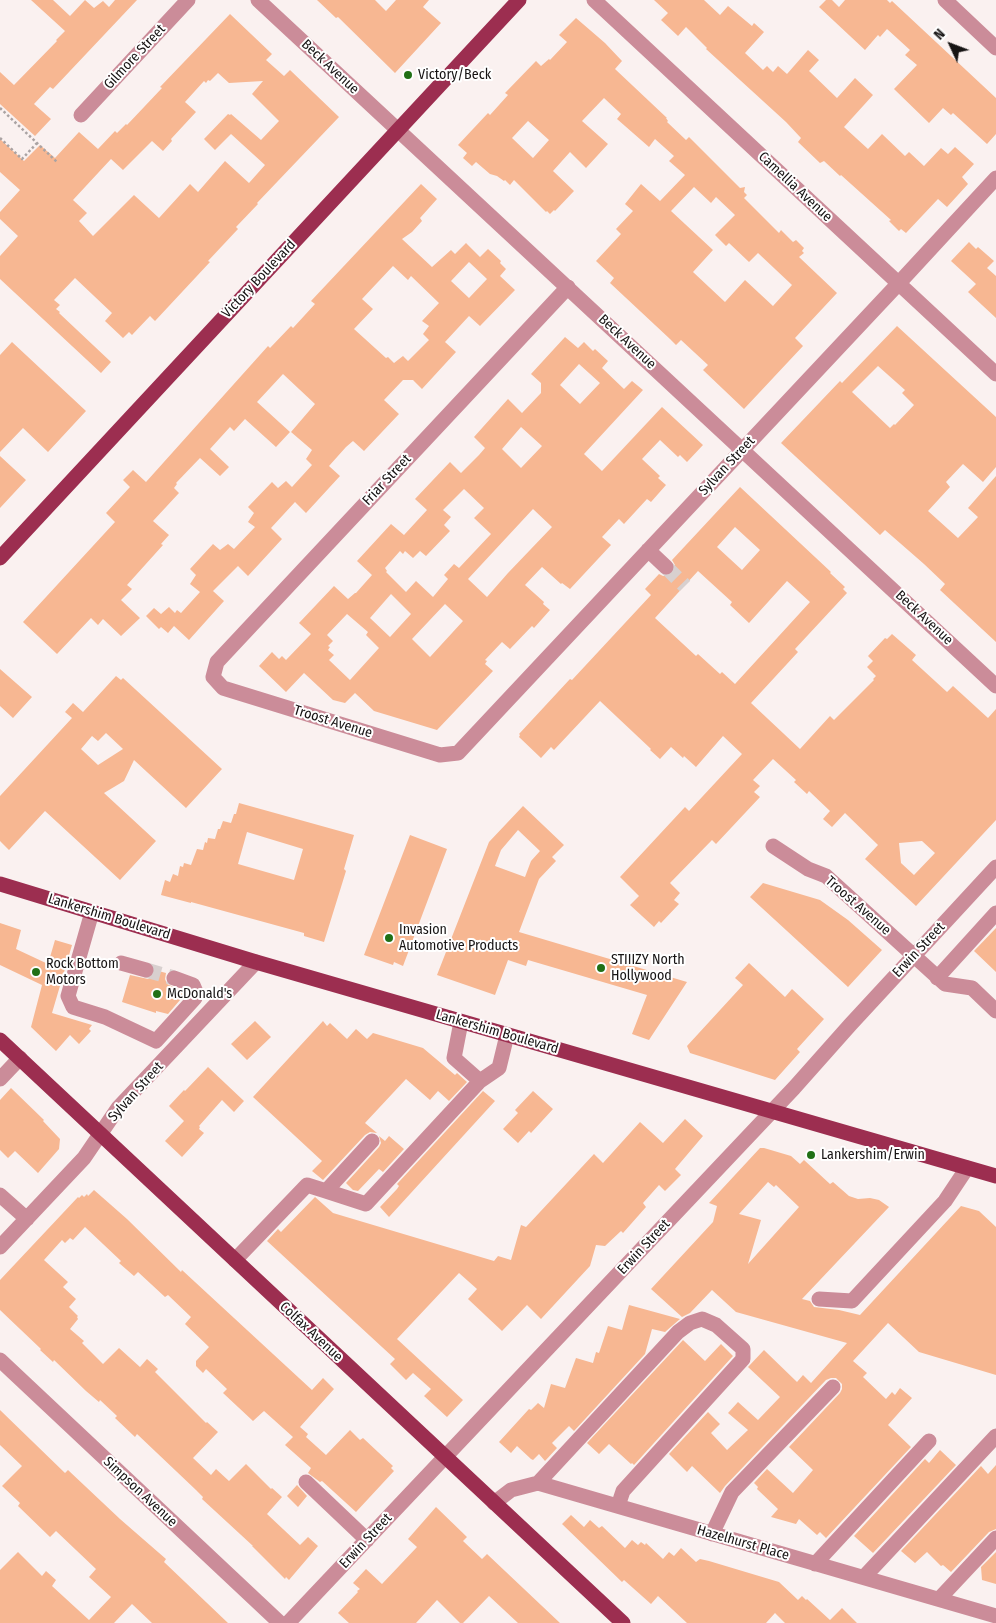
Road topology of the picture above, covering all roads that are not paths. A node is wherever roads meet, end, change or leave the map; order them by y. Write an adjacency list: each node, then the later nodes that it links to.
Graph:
1 (188, 0): 7 (street, Gilmore Street)
2 (258, 0): 8 (street, Beck Avenue)
3 (519, 0): 8 (main road, Victory Boulevard)
4 (594, 0): 10 (street, Camellia Avenue)
5 (944, 0): 6 (street)
6 (996, 48)
7 (81, 115)
8 (398, 130): 11 (street, Beck Avenue); 15 (main road, Victory Boulevard)
9 (996, 178): 10 (street, Sylvan Street)
10 (900, 283): 12 (street, Camellia Avenue); 13 (street, Sylvan Street)
11 (568, 287): 13 (street, Beck Avenue); 17 (street, Friar Street)
12 (996, 374)
13 (743, 450): 14 (street, Sylvan Street); 18 (street, Beck Avenue)
14 (648, 550): 16 (street); 19 (street, Sylvan Street)
15 (0, 558)
16 (666, 566)
17 (213, 677): 19 (street, Troost Avenue)
18 (996, 686)
19 (458, 754)
20 (773, 846): 25 (street, Troost Avenue)
21 (996, 867): 25 (street, Erwin Street)
22 (0, 884): 23 (main road, Lankershim Boulevard)
23 (92, 912): 26 (main road, Lankershim Boulevard); 29 (street)
24 (996, 913): 30 (street)
25 (914, 955): 30 (street, Troost Avenue); 38 (street, Erwin Street)
26 (256, 962): 32 (main road, Lankershim Boulevard); 39 (street, Sylvan Street)
27 (121, 964): 28 (street)
28 (146, 970)
29 (174, 978)
30 (936, 978): 31 (street)
31 (996, 1011)
32 (461, 1022): 33 (main road, Lankershim Boulevard); 37 (street)
33 (507, 1035): 37 (street); 38 (main road, Lankershim Boulevard)
34 (0, 1040): 35 (main road, Colfax Avenue)
35 (20, 1058): 36 (street); 39 (main road, Colfax Avenue)
36 (0, 1080)
37 (480, 1081): 43 (street)
38 (771, 1111): 41 (main road, Lankershim Boulevard); 53 (street, Erwin Street)
39 (100, 1134): 45 (street, Sylvan Street); 47 (main road, Colfax Avenue)
40 (372, 1141): 43 (street)
41 (967, 1168): 42 (main road, Lankershim Boulevard); 48 (street)
42 (996, 1176)
43 (326, 1191): 47 (street)
44 (0, 1195): 45 (street)
45 (27, 1219): 46 (street, Sylvan Street)
46 (0, 1247)
47 (235, 1260): 53 (main road, Colfax Avenue)
48 (819, 1299)
49 (0, 1360): 66 (street, Simpson Avenue)
50 (833, 1387): 58 (street)
51 (996, 1436): 63 (street)
52 (929, 1441): 62 (street)
53 (445, 1458): 56 (main road, Colfax Avenue); 60 (street, Erwin Street)
54 (306, 1482): 60 (street)
55 (538, 1483): 56 (street); 57 (street, Hazelhurst Place); 57 (street)
56 (494, 1503): 68 (main road, Colfax Avenue)
57 (618, 1506): 58 (street, Hazelhurst Place)
58 (712, 1534): 62 (street, Hazelhurst Place)
59 (996, 1538): 64 (street)
60 (367, 1540): 67 (street, Erwin Street)
61 (996, 1550): 64 (street)
62 (816, 1564): 63 (street, Hazelhurst Place)
63 (864, 1577): 64 (street, Hazelhurst Place)
64 (944, 1600): 65 (street, Hazelhurst Place)
65 (996, 1616)
66 (280, 1623)
67 (288, 1623)
68 (623, 1623)

